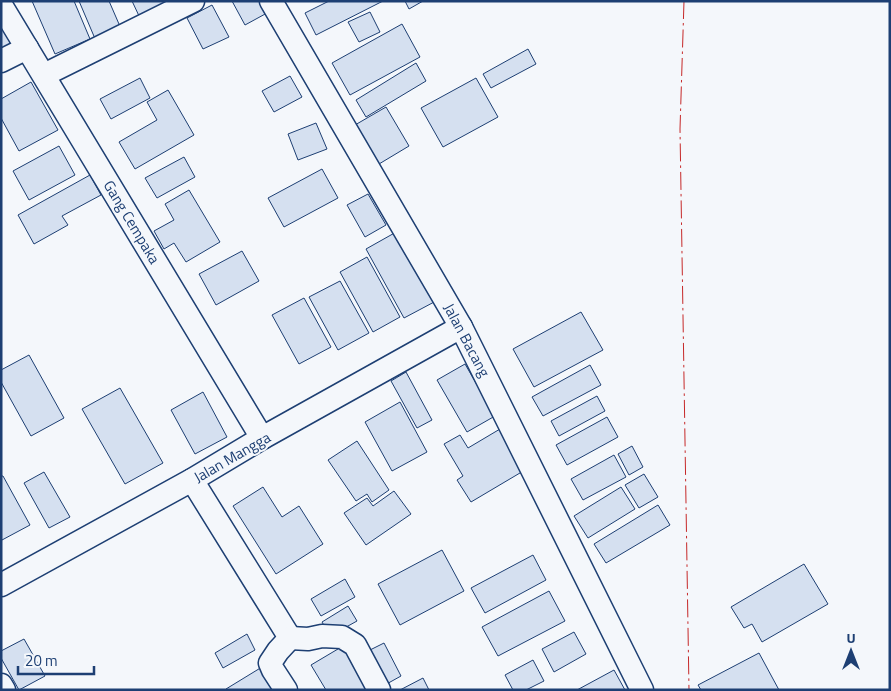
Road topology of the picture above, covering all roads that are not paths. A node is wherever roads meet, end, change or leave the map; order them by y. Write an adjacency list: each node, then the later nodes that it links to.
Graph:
1 (194, 1): 6 (street)
2 (271, 1): 7 (street, Jalan Bacang)
3 (1, 5): 4 (street, Gang Cempaka)
4 (27, 48): 5 (street); 6 (street, Gang Cempaka)
5 (1, 61)
6 (44, 75): 8 (street, Gang Cempaka)
7 (461, 327): 8 (street, Jalan Mangga); 16 (street, Jalan Bacang)
8 (262, 438): 9 (street, Jalan Mangga)
9 (192, 480): 10 (street, Jalan Mangga); 11 (street)
10 (1, 585)
11 (290, 638): 14 (street); 15 (street)
12 (1, 685): 13 (street)
13 (4, 690)
14 (286, 690)
15 (379, 690)
16 (642, 690)

